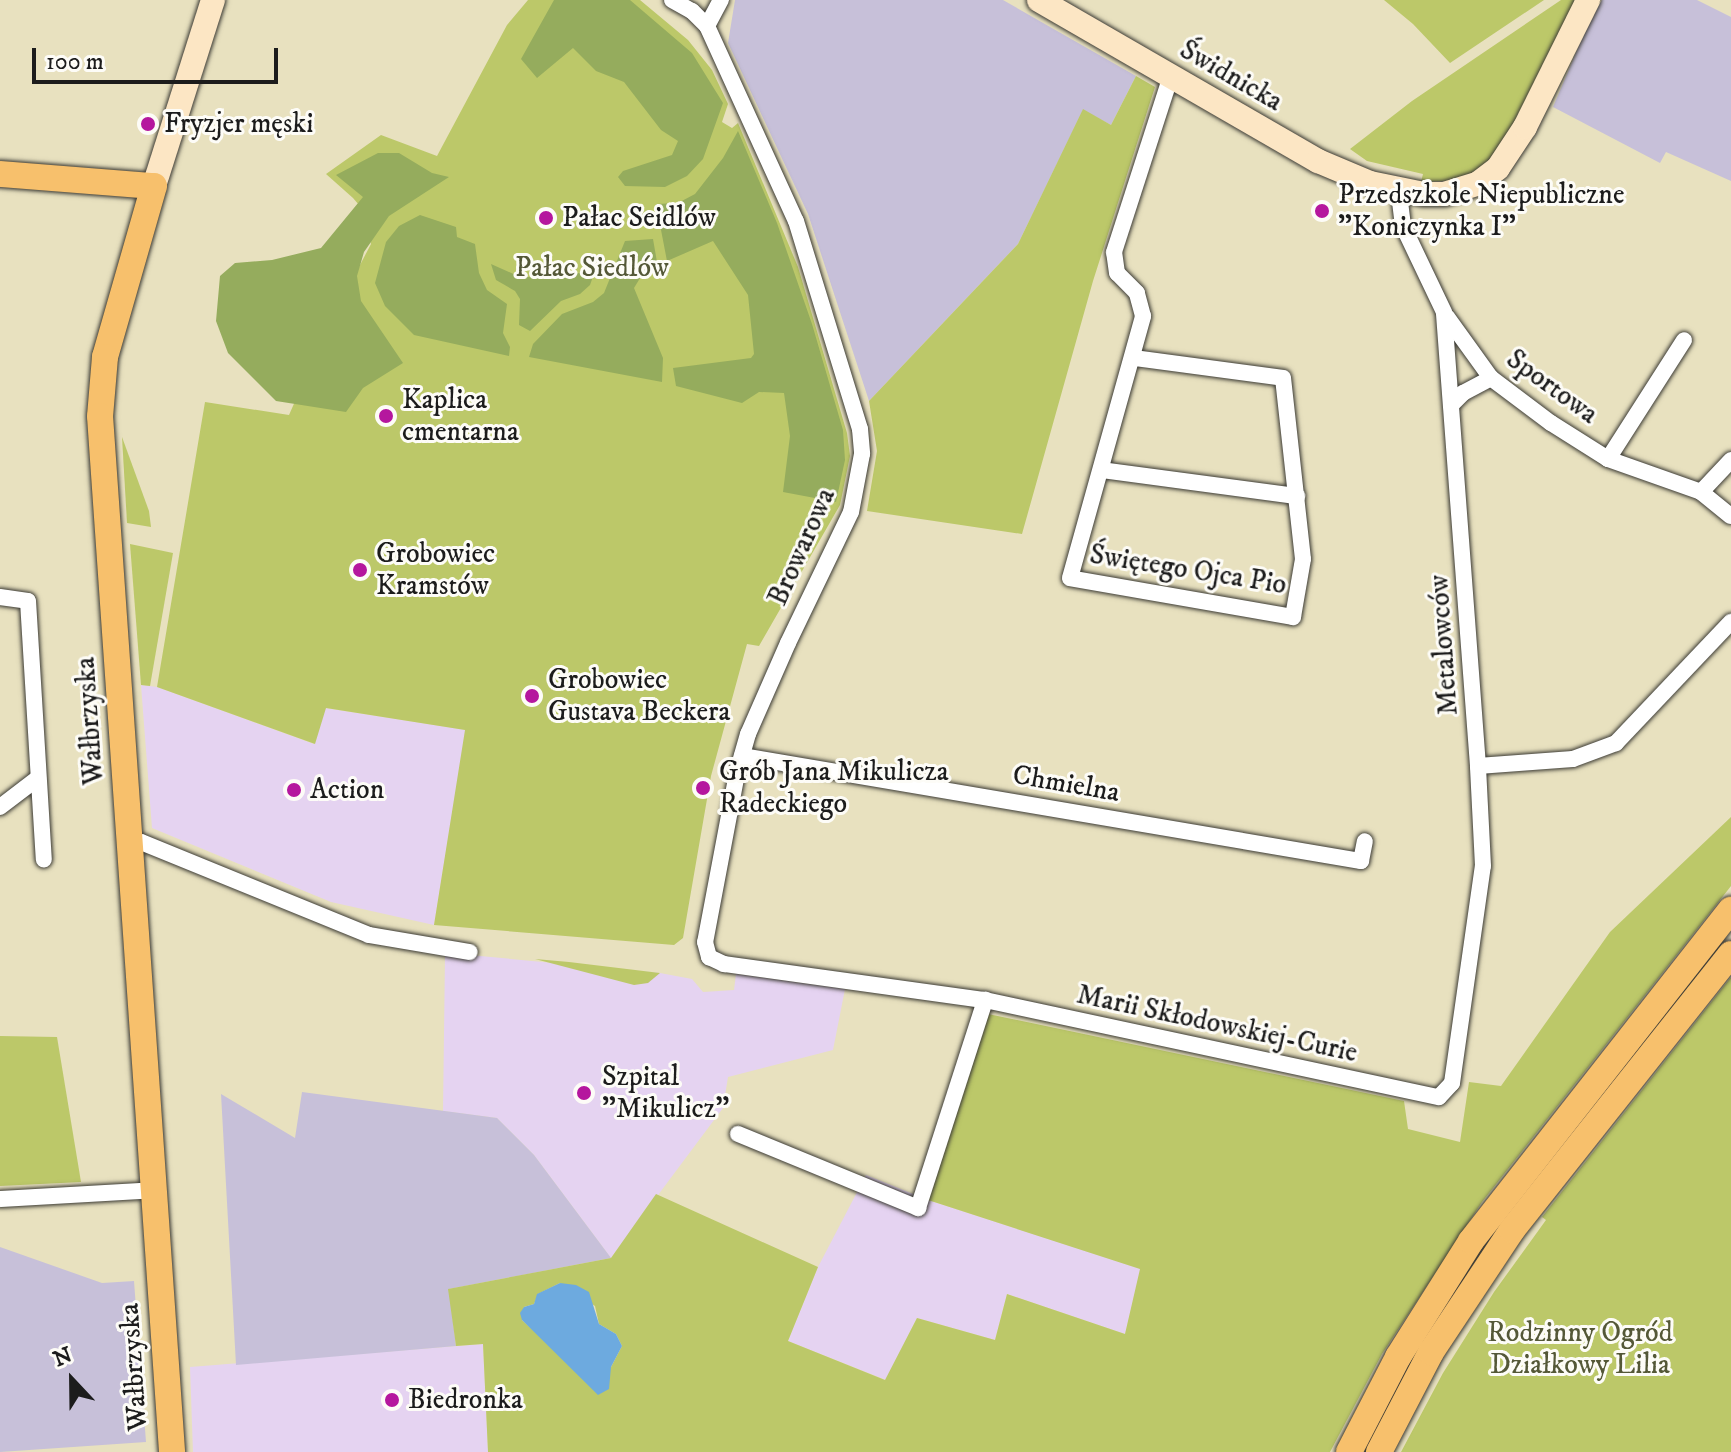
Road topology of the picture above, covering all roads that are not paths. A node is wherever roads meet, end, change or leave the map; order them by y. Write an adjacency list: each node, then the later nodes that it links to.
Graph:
1 (213, 0): 9 (street, Wałbrzyska)
2 (672, 0): 6 (street)
3 (721, 0): 6 (street)
4 (1039, 0): 7 (street, Świdnicka)
5 (1588, 0): 10 (street, Świdnicka)
6 (707, 26): 24 (street, Browarowa)
7 (1171, 76): 10 (street, Świdnicka); 13 (street, Świętego Ojca Pio)
8 (0, 174): 9 (main road)
9 (154, 186): 29 (main road, Wałbrzyska)
10 (1399, 191): 11 (street, Metalowców)
11 (1444, 312): 14 (street, Sportowa); 15 (street, Metalowców)
12 (1684, 340): 16 (street, Sportowa)
13 (1134, 358): 18 (street, Świętego Ojca Pio); 20 (street, Świętego Ojca Pio)
14 (1491, 378): 15 (street); 16 (street, Sportowa)
15 (1451, 405): 25 (street, Metalowców)
16 (1608, 459): 19 (street, Sportowa)
17 (1731, 460): 19 (street)
18 (1101, 470): 20 (street); 20 (street, Świętego Ojca Pio)
19 (1701, 492): 21 (street, Sportowa)
20 (1297, 496)
21 (1731, 516)
22 (0, 597): 26 (street)
23 (1731, 622): 25 (street)
24 (742, 756): 28 (street, Chmielna); 32 (street, Browarowa)
25 (1478, 766): 36 (street, Metalowców)
26 (38, 778): 27 (street); 30 (street)
27 (0, 807)
28 (1365, 841)
29 (130, 843): 33 (street); 38 (main road, Wałbrzyska)
30 (44, 860)
31 (1731, 910): 41 (main road)
32 (705, 942): 35 (street, Marii Skłodowskiej-Curie)
33 (470, 952)
34 (1731, 954): 42 (main road)
35 (985, 1000): 36 (street, Marii Skłodowskiej-Curie); 37 (street)
36 (1439, 1097)
37 (738, 1134)
38 (154, 1190): 39 (street); 40 (main road, Wałbrzyska)
39 (0, 1199)
40 (172, 1452)
41 (1349, 1452)
42 (1379, 1452)

